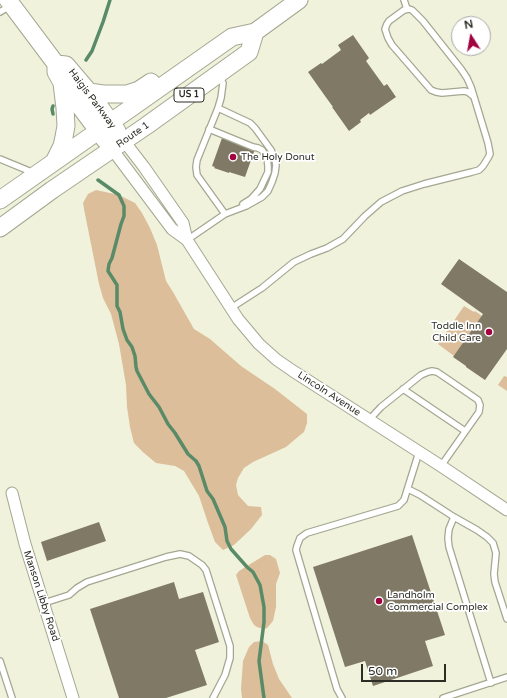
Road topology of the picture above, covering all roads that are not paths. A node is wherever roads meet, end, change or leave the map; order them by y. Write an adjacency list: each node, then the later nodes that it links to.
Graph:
1 (299, 0): 5 (main road, US 1)
2 (404, 0): 4 (lane)
3 (7, 6): 7 (main road, Haigis Parkway)
4 (407, 10): 11 (lane); 11 (lane)
5 (255, 32): 6 (main road, US 1); 8 (main road, Route 1 / US 1)
6 (217, 47): 10 (main road); 13 (main road, US 1)
7 (56, 64): 9 (main road, Haigis Parkway); 10 (main road, Haigis Parkway)
8 (217, 74): 12 (lane); 15 (main road, Route 1 / US 1)
9 (61, 81): 13 (main road, Haigis Parkway); 17 (main road)
10 (89, 92): 13 (main road, Haigis Parkway)
11 (474, 98): 24 (lane)
12 (218, 108): 14 (lane); 20 (lane)
13 (105, 126): 15 (main road, Haigis Parkway); 17 (main road, US 1)
14 (209, 129): 20 (lane); 21 (lane)
15 (118, 145): 22 (main road, Route 1 / US 1); 23 (street, Lincoln Avenue)
16 (0, 159): 18 (lane)
17 (54, 162): 18 (main road, US 1)
18 (36, 174): 19 (main road, US 1)
19 (0, 200)
20 (236, 209): 21 (lane)
21 (225, 214): 23 (lane)
22 (0, 228)
23 (187, 240): 24 (street, Lincoln Avenue)
24 (231, 308): 26 (street, Lincoln Avenue)
25 (403, 389): 26 (lane); 27 (lane); 27 (lane)
26 (369, 420): 28 (street, Lincoln Avenue)
27 (465, 431): 29 (lane)
28 (419, 452): 29 (street, Lincoln Avenue); 30 (lane)
29 (441, 466): 32 (street, Lincoln Avenue)
30 (408, 489): 33 (lane); 42 (lane)
31 (12, 493): 34 (street, Manson Libby Road)
32 (507, 510)
33 (454, 517): 35 (lane); 38 (lane)
34 (44, 603): 40 (street, Manson Libby Road); 41 (lane)
35 (507, 619)
36 (0, 661): 39 (lane)
37 (507, 678): 38 (lane)
38 (491, 682): 43 (lane)
39 (12, 698)
40 (74, 698)
41 (214, 698)
42 (342, 698)
43 (443, 698)

